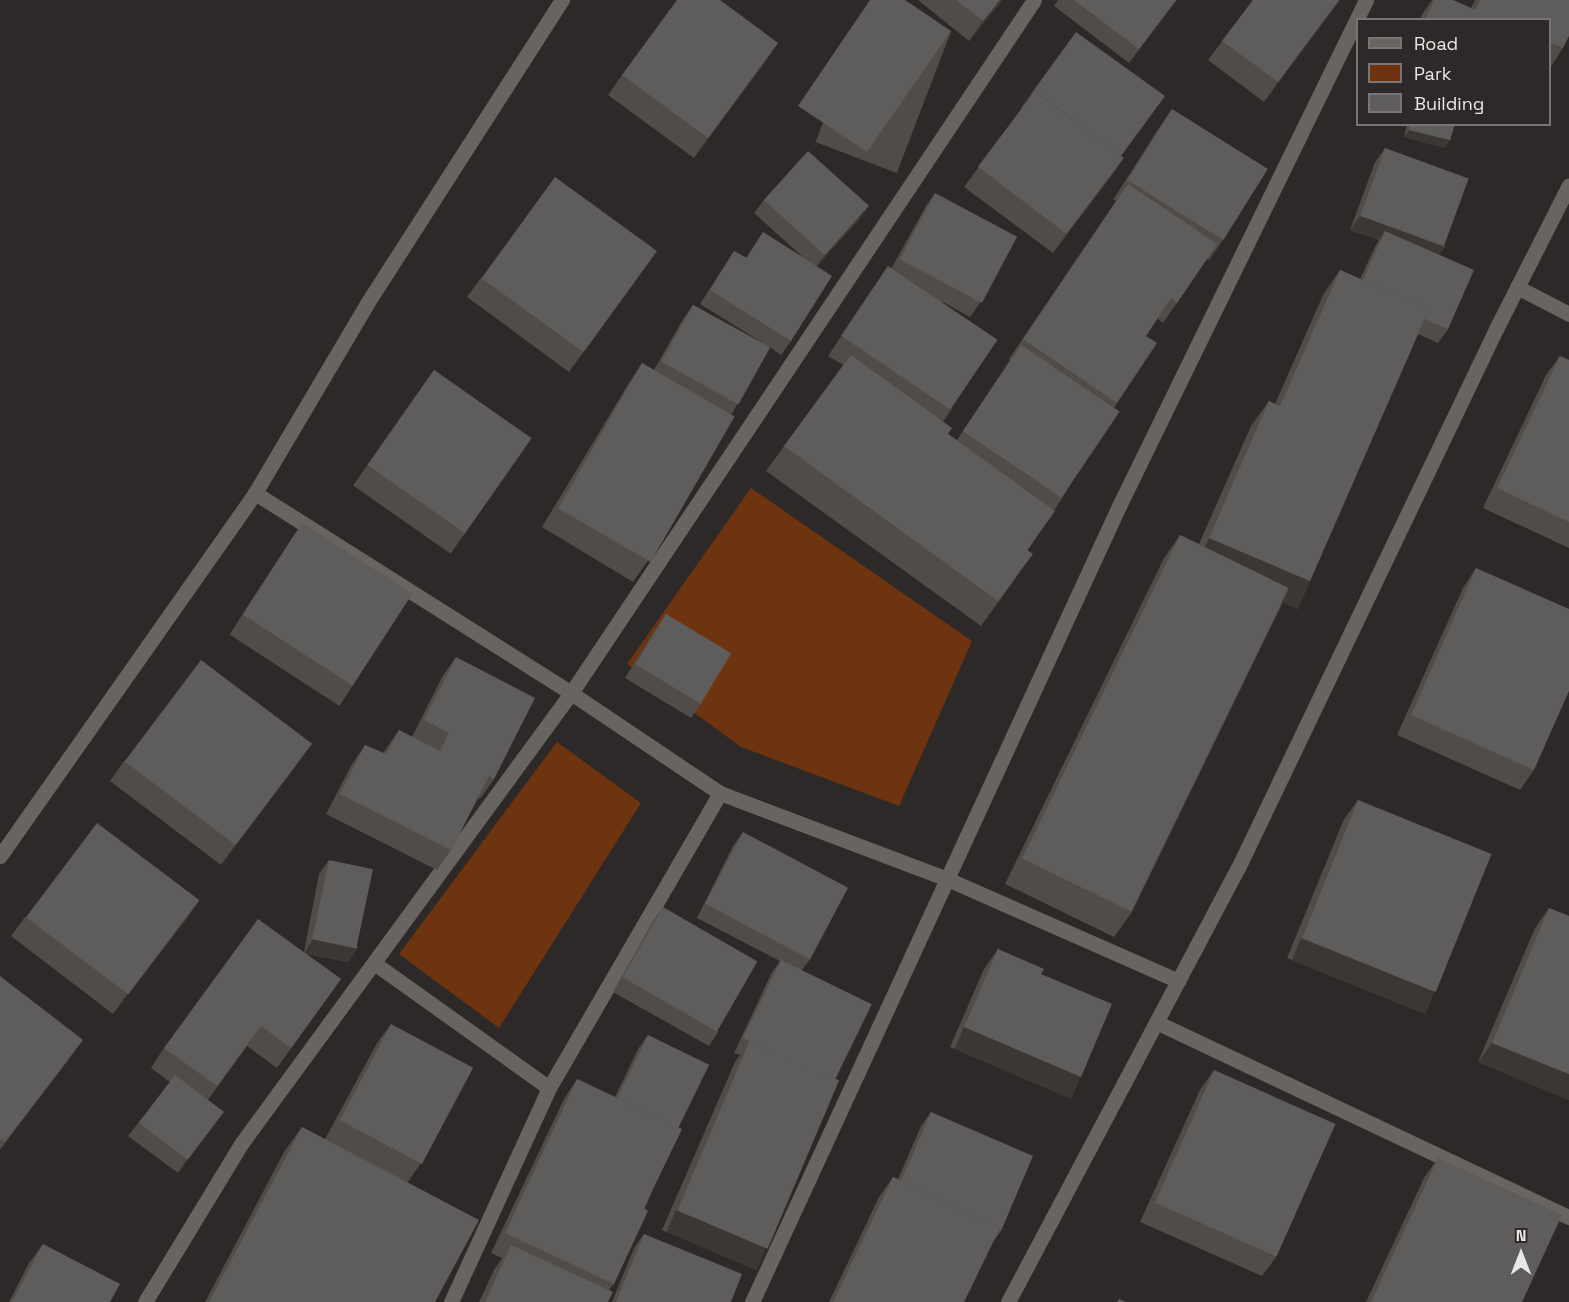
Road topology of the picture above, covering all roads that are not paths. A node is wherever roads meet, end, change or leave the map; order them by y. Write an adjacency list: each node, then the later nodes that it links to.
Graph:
1 (562, 0): 9 (street)
2 (1034, 0): 10 (street)
3 (1366, 0): 4 (street)
4 (1357, 18)
5 (1356, 20): 13 (street)
6 (1569, 185): 7 (street)
7 (1517, 287): 8 (street); 15 (street)
8 (1569, 314)
9 (255, 493): 10 (street); 12 (street)
10 (571, 693): 11 (street); 14 (street)
11 (720, 793): 13 (street); 17 (street)
12 (0, 856)
13 (945, 878): 15 (street); 21 (street)
14 (374, 963): 17 (street); 19 (street)
15 (1178, 981): 16 (street)
16 (1155, 1022): 18 (street); 22 (street)
17 (549, 1088): 20 (street)
18 (1569, 1217)
19 (145, 1302)
20 (451, 1302)
21 (752, 1302)
22 (1008, 1302)

